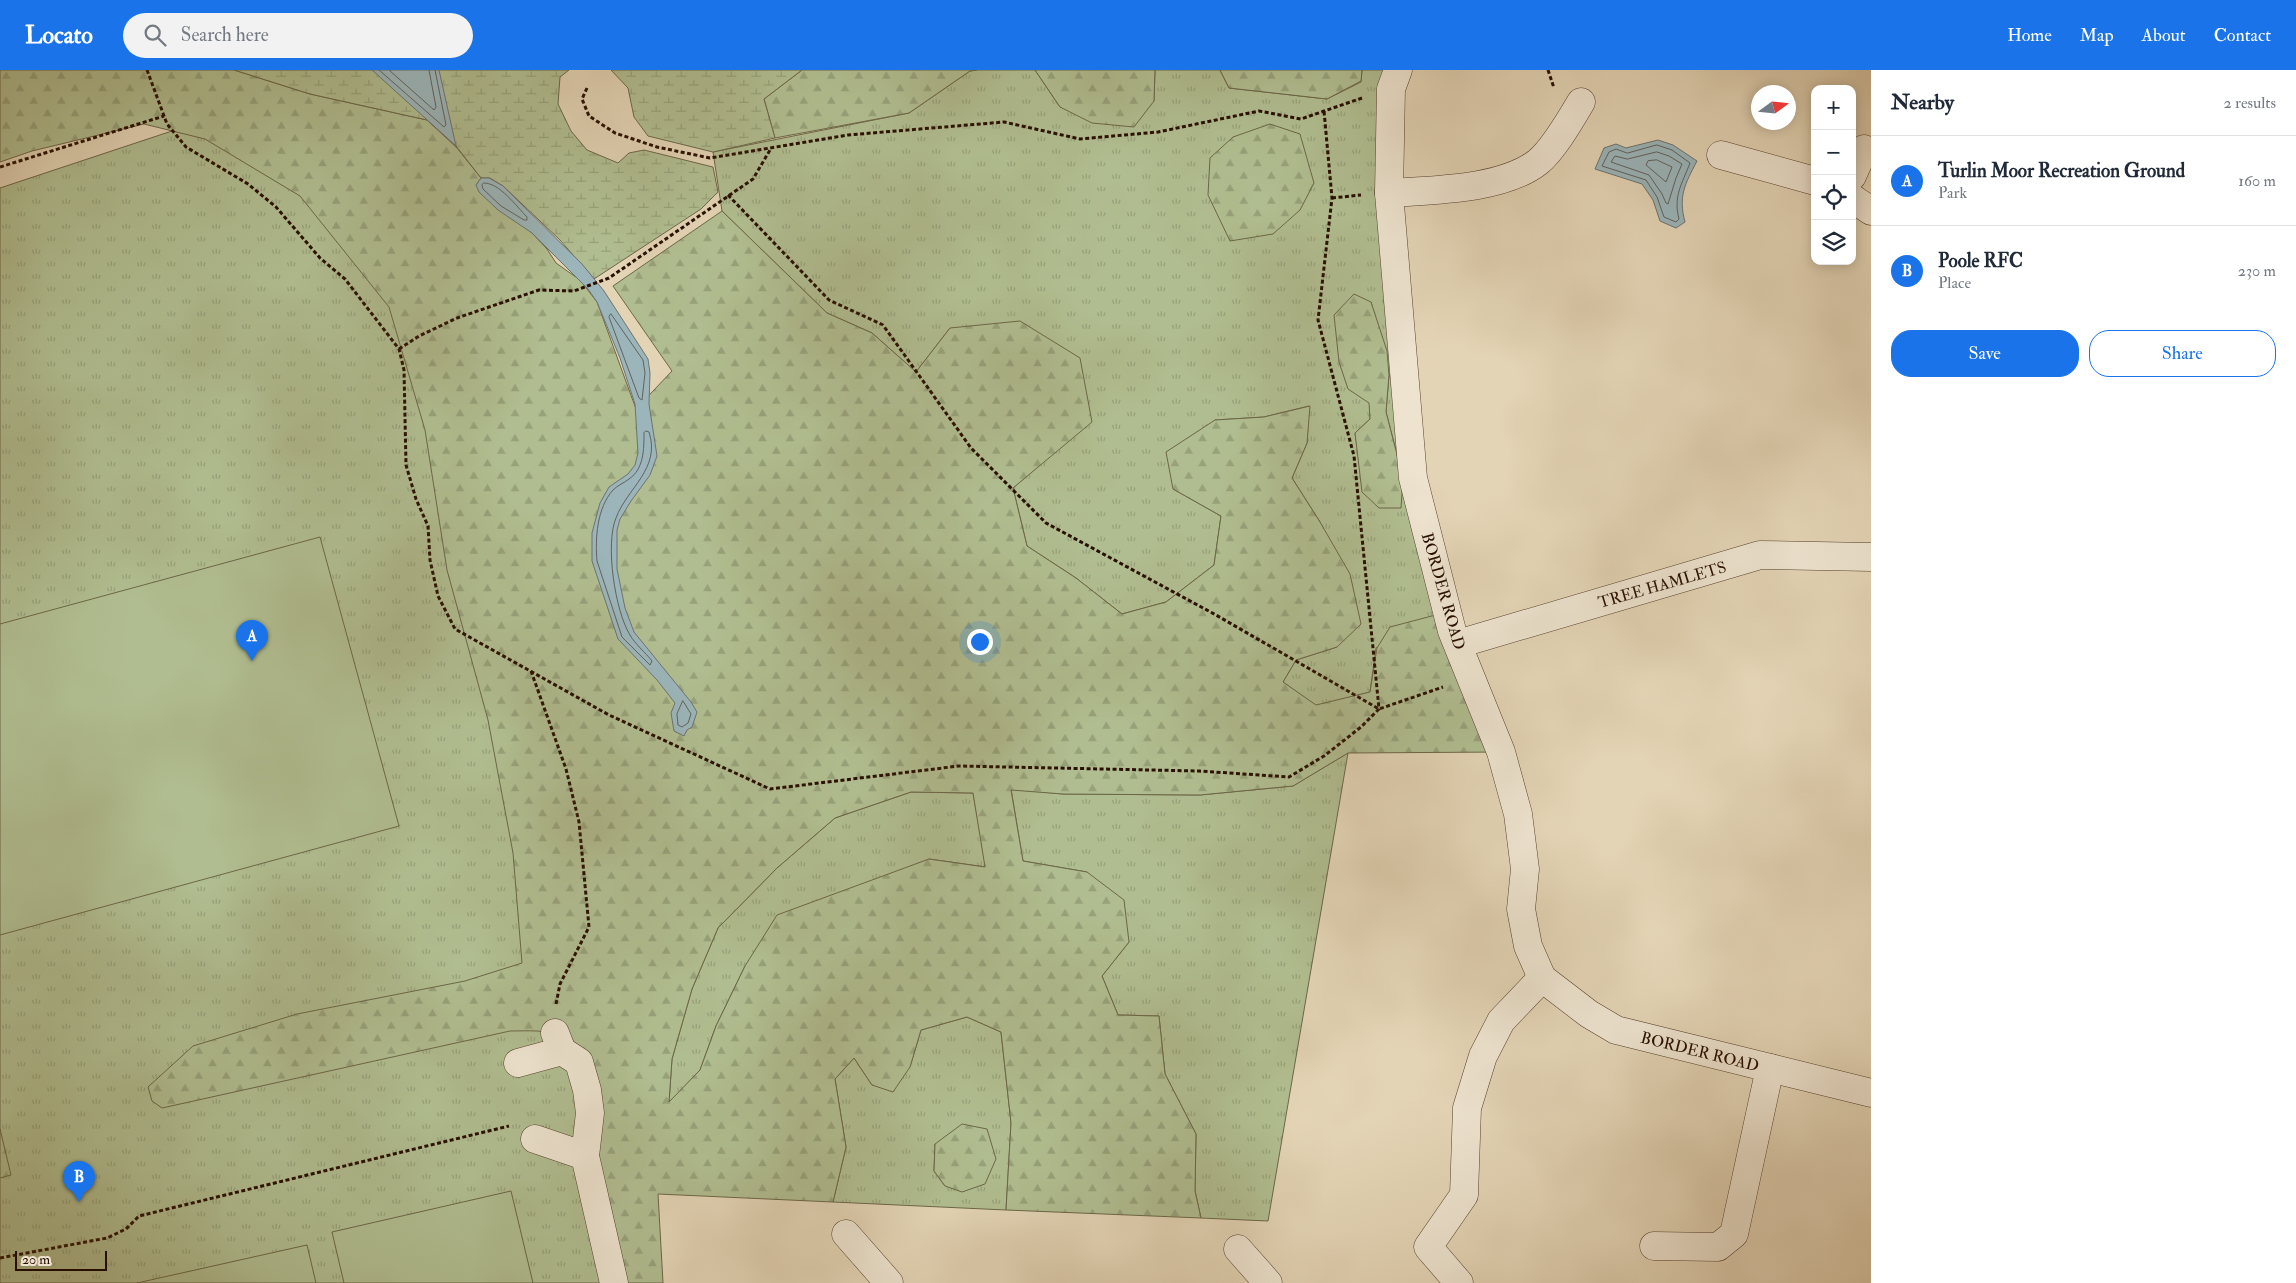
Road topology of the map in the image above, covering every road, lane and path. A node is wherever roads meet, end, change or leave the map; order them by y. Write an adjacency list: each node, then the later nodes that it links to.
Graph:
1 (147, 70): 6 (path)
2 (1395, 79): 5 (path); 13 (street, BORDER ROAD)
3 (587, 88): 8 (path)
4 (1582, 102): 13 (street)
5 (1324, 111): 8 (path); 22 (path)
6 (164, 116): 10 (path); 17 (path)
7 (1864, 149): 11 (street)
8 (771, 150): 14 (path)
9 (1721, 155): 12 (street)
10 (0, 167)
11 (1852, 175)
12 (1811, 181)
13 (1389, 193): 19 (street, BORDER ROAD)
14 (728, 195): 17 (path); 22 (path)
15 (1856, 201): 16 (street)
16 (1871, 211)
17 (399, 349): 20 (path)
18 (1871, 557): 19 (street, TREE HAMLETS)
19 (1458, 644): 21 (street, BORDER ROAD)
20 (531, 670): 22 (path); 24 (path)
21 (1471, 677): 22 (path); 23 (street, BORDER ROAD)
22 (1379, 710)
23 (1542, 978): 26 (street, BORDER ROAD); 38 (street)
24 (559, 1042): 25 (street); 30 (street)
25 (518, 1063)
26 (1770, 1068): 27 (street, BORDER ROAD); 32 (street)
27 (1871, 1093)
28 (511, 1126): 34 (path)
29 (535, 1139): 30 (street)
30 (585, 1156): 35 (street)
31 (846, 1234): 36 (street)
32 (1654, 1246)
33 (1238, 1249): 37 (street)
34 (0, 1258)
35 (614, 1283)
36 (889, 1283)
37 (1268, 1283)
38 (1459, 1283)

